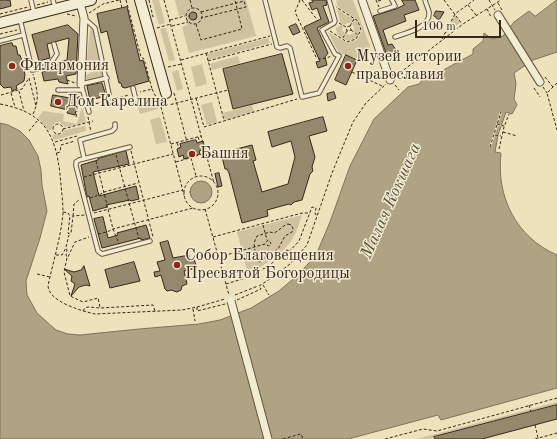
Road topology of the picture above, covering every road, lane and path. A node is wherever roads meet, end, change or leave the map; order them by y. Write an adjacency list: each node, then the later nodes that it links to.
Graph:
1 (31, 0): 34 (lane)
2 (91, 0): 23 (main road)
3 (119, 0): 28 (path); 37 (path)
4 (126, 0): 85 (path)
5 (140, 0): 94 (main road)
6 (164, 0): 42 (path)
7 (190, 0): 8 (path); 29 (path)
8 (192, 0)
9 (235, 0): 24 (path)
10 (265, 0): 58 (lane)
11 (301, 0): 44 (path); 68 (path)
12 (362, 0): 78 (street)
13 (382, 0): 20 (path)
14 (392, 0): 32 (lane)
15 (425, 0): 61 (lane)
16 (444, 0): 35 (path)
17 (474, 0): 25 (path)
18 (489, 0): 26 (path)
19 (501, 0): 22 (path)
20 (377, 1): 32 (path)
21 (330, 2): 41 (path); 45 (lane)
22 (497, 2): 26 (path); 39 (path)
23 (80, 3): 27 (main road); 37 (street)
24 (235, 3): 30 (path); 30 (path); 33 (path)
25 (468, 4): 35 (path); 36 (path)
26 (492, 5): 31 (path)
27 (57, 8): 34 (main road); 37 (path)
28 (122, 8)
29 (192, 8): 33 (path); 38 (path)
30 (237, 9): 40 (path); 48 (path)
31 (486, 9): 36 (path); 39 (path)
32 (380, 11)
33 (201, 12): 40 (path)
34 (34, 14): 43 (main road)
35 (455, 14): 49 (path); 63 (path)
36 (476, 15): 49 (path)
37 (83, 16): 75 (lane); 80 (street)
38 (186, 16): 42 (path); 46 (path)
39 (499, 16): 76 (street)
40 (201, 18): 48 (path)
41 (354, 19): 51 (path); 60 (path)
42 (170, 20): 50 (path)
43 (20, 21): 47 (main road); 57 (path); 59 (lane)
44 (318, 21)
45 (335, 21): 53 (lane); 54 (path)
46 (188, 22): 48 (path); 50 (path)
47 (0, 23)
48 (196, 24)
49 (463, 24): 63 (path)
50 (171, 25): 52 (path); 69 (path)
51 (350, 26): 54 (path); 55 (path)
52 (156, 28)
53 (325, 28): 62 (path); 68 (lane)
54 (346, 28): 56 (path)
55 (351, 30): 56 (path); 60 (path)
56 (347, 31): 62 (path)
57 (0, 34)
58 (274, 34): 65 (lane); 67 (path)
59 (23, 35): 64 (lane); 73 (lane)
60 (358, 35): 62 (path)
61 (395, 37)
62 (343, 39)
63 (442, 39): 78 (path)
64 (0, 41)
65 (276, 43): 70 (path); 98 (lane)
66 (54, 44): 73 (lane)
67 (205, 53): 69 (path); 70 (path)
68 (335, 54): 98 (lane)
69 (181, 60): 71 (path)
70 (208, 61): 92 (path)
71 (182, 64): 72 (path); 101 (path)
72 (167, 68)
73 (32, 70): 105 (path)
74 (352, 72): 81 (path)
75 (107, 78): 80 (lane); 96 (lane)
76 (543, 79): 82 (path)
77 (67, 80): 80 (path)
78 (390, 80): 81 (path); 89 (path)
79 (557, 84): 82 (path)
80 (80, 87): 87 (lane); 104 (lane); 114 (path)
81 (383, 87): 177 (path)
82 (553, 87): 95 (path)
83 (133, 88): 93 (lane)
84 (534, 88): 99 (path)
85 (152, 89): 93 (path); 106 (path)
86 (19, 90): 91 (path); 105 (path); 109 (path)
87 (58, 90)
88 (228, 90): 92 (path)
89 (399, 90)
90 (545, 90): 95 (path)
91 (11, 92): 97 (path); 107 (path)
92 (216, 92): 100 (path); 117 (path)
93 (135, 93): 102 (lane); 104 (path)
94 (166, 93)
95 (547, 93): 122 (path)
96 (109, 94)
97 (1, 95)
98 (302, 97): 117 (path)
99 (540, 97)
100 (196, 98): 101 (path); 117 (path)
101 (191, 99): 106 (path); 130 (path)
102 (136, 100)
103 (0, 104): 107 (path)
104 (87, 106): 110 (lane)
105 (36, 107): 113 (path)
106 (161, 107): 139 (path)
107 (15, 108): 109 (path)
108 (178, 108): 134 (path)
109 (24, 111): 113 (path)
110 (89, 112)
111 (501, 112): 119 (path)
112 (509, 114): 120 (path)
113 (32, 115): 115 (path)
114 (76, 117)
115 (38, 120): 123 (path); 126 (path)
116 (93, 121): 121 (path)
117 (224, 121)
118 (115, 124): 133 (lane)
119 (497, 124): 120 (path); 127 (path)
120 (504, 126): 125 (path)
121 (63, 129): 124 (path); 124 (path)
122 (557, 130)
123 (29, 131)
124 (54, 131): 126 (path)
125 (503, 132): 131 (path); 132 (path)
126 (50, 134): 135 (path)
127 (494, 134): 131 (path); 141 (path)
128 (76, 136): 135 (path)
129 (198, 136): 130 (path); 134 (path); 138 (path)
130 (201, 136): 147 (path)
131 (501, 136): 143 (path)
132 (517, 136)
133 (80, 140): 146 (path); 153 (lane)
134 (186, 140): 136 (path); 137 (path)
135 (54, 142): 146 (path)
136 (177, 142): 139 (path); 142 (path)
137 (187, 142)
138 (200, 142)
139 (170, 144): 148 (path)
140 (130, 147): 145 (lane); 156 (path)
141 (490, 147)
142 (179, 148)
143 (499, 149)
144 (202, 150): 149 (path)
145 (115, 151): 150 (lane); 157 (path)
146 (57, 153): 173 (path)
147 (206, 153): 149 (path); 162 (path)
148 (173, 154): 155 (path); 156 (path)
149 (203, 154): 152 (path)
150 (95, 156): 153 (lane); 158 (path)
151 (181, 156): 154 (path)
152 (191, 157): 154 (path); 159 (path)
153 (84, 158): 160 (lane)
154 (182, 160): 155 (path)
155 (175, 162): 164 (path)
156 (134, 164): 157 (path); 161 (path)
157 (120, 168): 158 (path); 163 (path)
158 (99, 173): 160 (path); 165 (path)
159 (196, 176): 162 (path); 166 (path)
160 (79, 178): 167 (lane)
161 (139, 183): 163 (path); 168 (path)
162 (214, 183): 172 (path)
163 (125, 186): 165 (path); 169 (path)
164 (182, 190): 166 (path); 168 (path)
165 (104, 192): 167 (path); 171 (path)
166 (184, 195): 170 (path)
167 (85, 199): 175 (lane); 176 (path)
168 (143, 200): 169 (path); 178 (path)
169 (129, 204): 171 (path); 179 (path)
170 (193, 208): 172 (path); 178 (path)
171 (108, 209): 175 (path); 181 (path)
172 (205, 209): 185 (path)
173 (63, 212): 182 (path); 194 (path)
174 (310, 213): 177 (path); 185 (path); 193 (path)
175 (88, 214): 176 (path); 184 (lane)
176 (73, 216): 182 (path)
177 (318, 216): 197 (path)
178 (148, 219): 179 (path); 187 (path)
179 (134, 223): 181 (path); 188 (path)
180 (263, 225): 183 (path)
181 (113, 229): 184 (path); 192 (path)
182 (69, 234): 191 (path)
183 (266, 234): 186 (path); 190 (path); 190 (path)
184 (94, 235): 192 (lane); 195 (path)
185 (213, 237): 196 (path)
186 (268, 240): 189 (path); 189 (path)
187 (150, 241): 188 (lane)
188 (140, 244): 192 (lane)
189 (265, 244): 190 (path)
190 (255, 247): 196 (path)
191 (66, 248): 194 (path); 195 (path)
192 (120, 249)
193 (290, 252): 197 (path); 200 (path)
194 (55, 255): 199 (path)
195 (67, 257): 208 (path)
196 (219, 257): 200 (path)
197 (294, 260): 201 (path)
198 (37, 274): 199 (path)
199 (50, 277): 210 (path)
200 (226, 284): 205 (path)
201 (262, 284): 202 (path); 204 (path)
202 (259, 286): 203 (path); 205 (path)
203 (248, 291)
204 (268, 295)
205 (230, 302): 207 (path); 220 (street, bridge)
206 (214, 303): 207 (path)
207 (197, 307): 209 (path)
208 (100, 308): 210 (path); 211 (path)
209 (192, 308): 211 (path); 212 (path)
210 (83, 312): 211 (path)
211 (155, 312)
212 (195, 321)
213 (557, 398): 214 (path)
214 (529, 405): 215 (path); 218 (path)
215 (531, 412)
216 (535, 425): 219 (path)
217 (557, 433): 219 (path)
218 (401, 435): 223 (path); 224 (path)
219 (538, 438): 225 (path)
220 (268, 439)
221 (284, 439): 222 (path)
222 (303, 439)
223 (385, 439)
224 (402, 439)
225 (535, 439)

